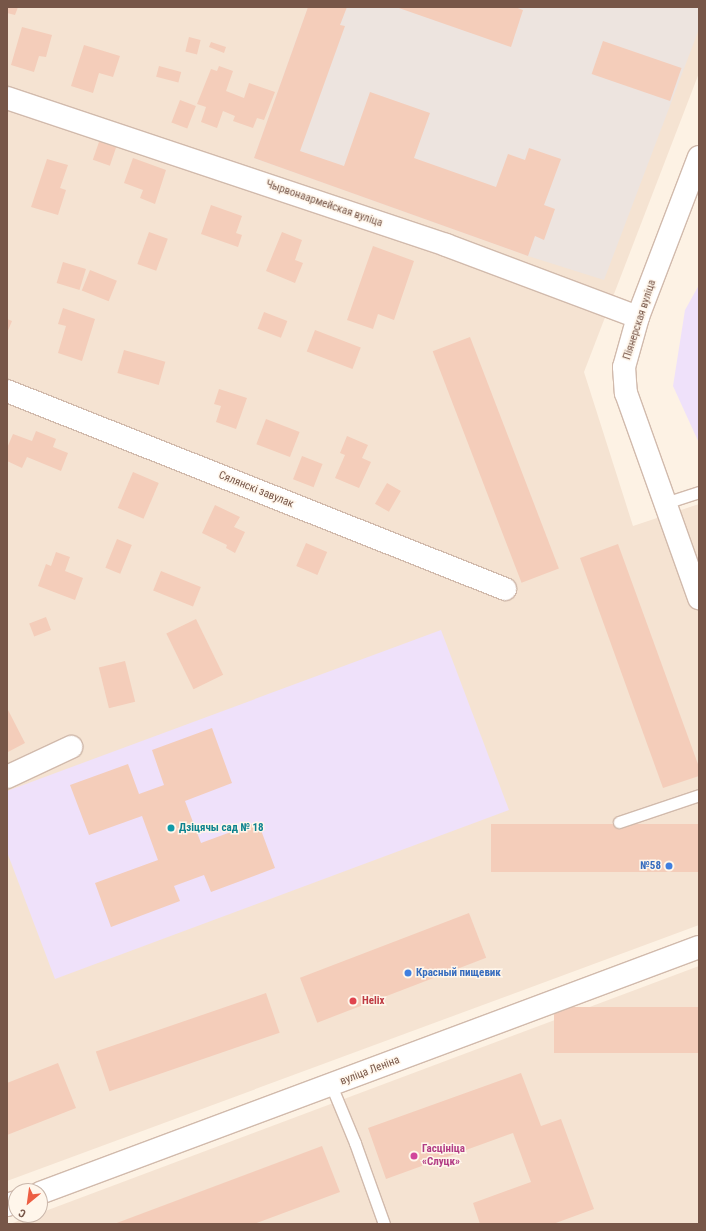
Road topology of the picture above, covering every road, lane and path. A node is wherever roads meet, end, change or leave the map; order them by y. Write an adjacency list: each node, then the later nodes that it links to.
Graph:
1 (7, 98): 3 (street, Чырвонаармейская вуліца)
2 (699, 157): 3 (street, Піянерская вуліца)
3 (638, 317): 6 (street, Піянерская вуліца)
4 (7, 391): 7 (street, Сялянскі завулак)
5 (699, 492): 6 (lane)
6 (665, 503): 8 (street, Піянерская вуліца)
7 (505, 589)
8 (699, 598)
9 (71, 747): 10 (street)
10 (7, 777)
11 (699, 795): 12 (lane)
12 (619, 822)
13 (699, 947): 14 (street, вуліца Леніна)
14 (331, 1085): 15 (street, вуліца Леніна); 16 (lane)
15 (48, 1190)
16 (384, 1224)

